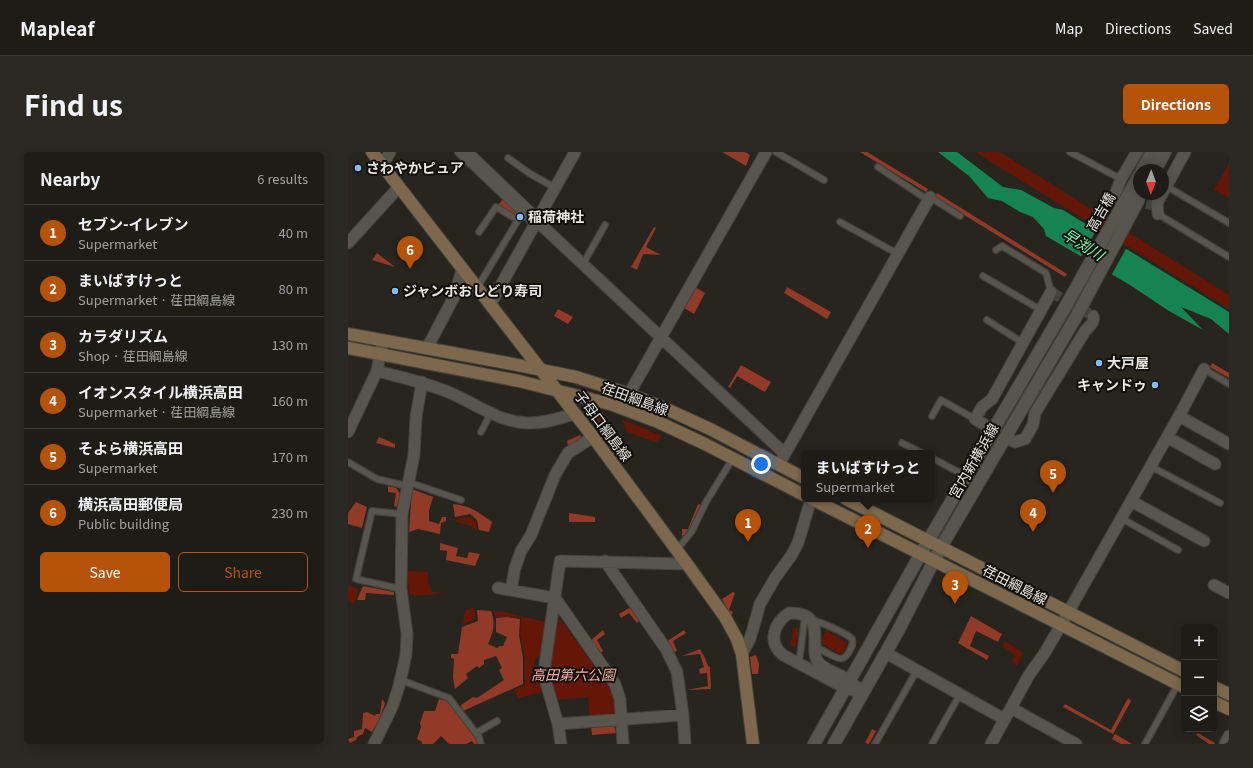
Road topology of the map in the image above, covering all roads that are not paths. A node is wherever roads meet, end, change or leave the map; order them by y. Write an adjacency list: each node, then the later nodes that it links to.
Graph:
1 (372, 152): 16 (main road, 子母口綱島線)
2 (390, 152): 16 (street)
3 (459, 152): 30 (street)
4 (469, 152): 30 (street)
5 (575, 152): 22 (street)
6 (766, 152): 50 (street)
7 (776, 152): 19 (lane)
8 (1070, 152): 18 (lane)
9 (1152, 152): 14 (street)
10 (1165, 152): 15 (street)
11 (1185, 152): 20 (street)
12 (1134, 153): 18 (street)
13 (508, 158): 22 (lane)
14 (1145, 164)
15 (1158, 164)
16 (382, 166): 21 (main road, 子母口綱島線)
17 (878, 167): 24 (lane)
18 (1121, 179): 23 (street)
19 (824, 180)
20 (1169, 182)
21 (399, 187): 35 (street); 40 (main road, 子母口綱島線)
22 (555, 188): 30 (street)
23 (1114, 197)
24 (929, 199): 29 (lane); 37 (street)
25 (1133, 200): 46 (street, 高吉橋, bridge)
26 (1134, 200): 73 (street, 宮内新横浜線, bridge)
27 (1161, 200): 38 (lane)
28 (1163, 200): 32 (lane)
29 (960, 216)
30 (536, 221): 39 (street); 44 (street)
31 (840, 222): 37 (lane)
32 (1229, 223)
33 (605, 225): 39 (lane)
34 (479, 232): 42 (lane)
35 (348, 243)
36 (996, 250): 43 (lane)
37 (898, 254): 78 (street)
38 (1229, 257)
39 (583, 264): 50 (street)
40 (462, 270): 42 (main road, 子母口綱島線); 54 (street)
41 (983, 276): 45 (lane)
42 (477, 289): 44 (main road, 子母口綱島線)
43 (1051, 292): 45 (street)
44 (490, 305): 57 (main road, 子母口綱島線)
45 (1041, 310): 52 (street)
46 (1062, 311): 68 (street, 宮内新横浜線)
47 (1093, 316): 73 (street)
48 (987, 320): 52 (lane)
49 (348, 334): 51 (main road, 荏田綱島線)
50 (661, 338): 62 (street); 78 (street)
51 (383, 340): 54 (main road, 荏田綱島線); 55 (street)
52 (1024, 343): 67 (street)
53 (348, 348): 55 (main road, 荏田綱島線)
54 (426, 348): 57 (main road, 荏田綱島線)
55 (380, 355): 58 (street); 61 (main road, 荏田綱島線)
56 (1204, 369): 60 (lane); 66 (street)
57 (541, 370): 61 (main road, 子母口綱島線); 62 (main road, 荏田綱島線)
58 (377, 372): 59 (street); 69 (street)
59 (422, 382): 63 (street); 85 (street)
60 (1229, 384)
61 (556, 389): 64 (main road, 子母口綱島線); 77 (main road, 荏田綱島線)
62 (629, 394): 78 (main road, 荏田綱島線)
63 (491, 413): 64 (street); 70 (lane)
64 (575, 414): 72 (main road, 子母口綱島線)
65 (932, 416): 67 (lane)
66 (1180, 416): 71 (street); 75 (street)
67 (975, 419): 68 (street)
68 (993, 430): 84 (street, 宮内新横浜線)
69 (348, 432)
70 (481, 432)
71 (1167, 437): 81 (street); 82 (street)
72 (593, 438): 98 (main road, 子母口綱島線); 107 (street)
73 (1006, 438): 97 (street, 宮内新横浜線)
74 (902, 443): 76 (lane)
75 (1229, 444)
76 (916, 450)
77 (733, 458): 86 (main road, 荏田綱島線); 98 (lane)
78 (782, 460): 83 (main road, 荏田綱島線)
79 (935, 460): 84 (lane)
80 (348, 462): 85 (lane)
81 (1215, 464)
82 (1150, 466): 88 (street); 92 (lane)
83 (801, 476)
84 (966, 476): 95 (street, 宮内新横浜線)
85 (407, 484): 87 (lane); 93 (street)
86 (801, 493)
87 (461, 500)
88 (1130, 501): 94 (street); 96 (street)
89 (811, 502): 115 (street)
90 (818, 502): 100 (main road, 荏田綱島線)
91 (852, 502): 95 (main road, 荏田綱島線)
92 (1220, 503)
93 (402, 514): 106 (street); 106 (lane)
94 (1121, 518): 99 (lane); 110 (street)
95 (928, 541): 97 (main road, 荏田綱島線); 100 (street, 宮内新横浜線)
96 (1204, 542)
97 (941, 547): 102 (street, 宮内新横浜線); 110 (main road, 荏田綱島線)
98 (677, 550): 103 (main road, 子母口綱島線)
99 (1178, 550)
100 (920, 555): 102 (main road, 荏田綱島線); 120 (street, 宮内新横浜線)
101 (606, 561): 103 (street); 109 (street); 129 (street)
102 (934, 561): 112 (main road, 荏田綱島線); 114 (street, 宮内新横浜線)
103 (687, 564): 115 (main road, 子母口綱島線)
104 (1214, 585): 108 (street)
105 (498, 588): 107 (street)
106 (401, 589): 119 (street)
107 (512, 590): 109 (street)
108 (1229, 593)
109 (555, 598): 130 (street); 133 (street)
110 (1069, 612): 112 (street); 117 (main road, 荏田綱島線)
111 (808, 618): 113 (street); 113 (lane); 116 (lane); 116 (street)
112 (1061, 625): 121 (main road, 荏田綱島線); 127 (street)
113 (815, 648): 116 (street); 120 (street)
114 (886, 653): 118 (street); 123 (street, 宮内新横浜線)
115 (742, 654): 141 (main road, 子母口綱島線)
116 (798, 664): 120 (street)
117 (1181, 669)
118 (917, 670): 124 (street); 144 (lane)
119 (401, 680): 134 (lane); 136 (street)
120 (847, 684): 123 (street); 142 (street, 宮内新横浜線)
121 (1181, 685): 148 (lane)
122 (1217, 688): 125 (main road)
123 (863, 692): 143 (street, 宮内新横浜線)
124 (960, 694): 131 (street); 145 (lane)
125 (1229, 694)
126 (1217, 703): 128 (main road)
127 (1011, 708): 131 (street); 147 (street)
128 (1229, 709)
129 (683, 715): 130 (street); 140 (street)
130 (621, 719): 133 (street); 139 (street)
131 (1004, 719): 146 (street)
132 (497, 721): 134 (lane)
133 (558, 724): 138 (street)
134 (476, 733): 137 (lane)
135 (1229, 736): 149 (street)
136 (374, 744)
137 (481, 744)
138 (562, 744)
139 (623, 744)
140 (685, 744)
141 (753, 744)
142 (814, 744)
143 (834, 744)
144 (875, 744)
145 (932, 744)
146 (991, 744)
147 (1076, 744)
148 (1145, 744)
149 (1225, 744)

